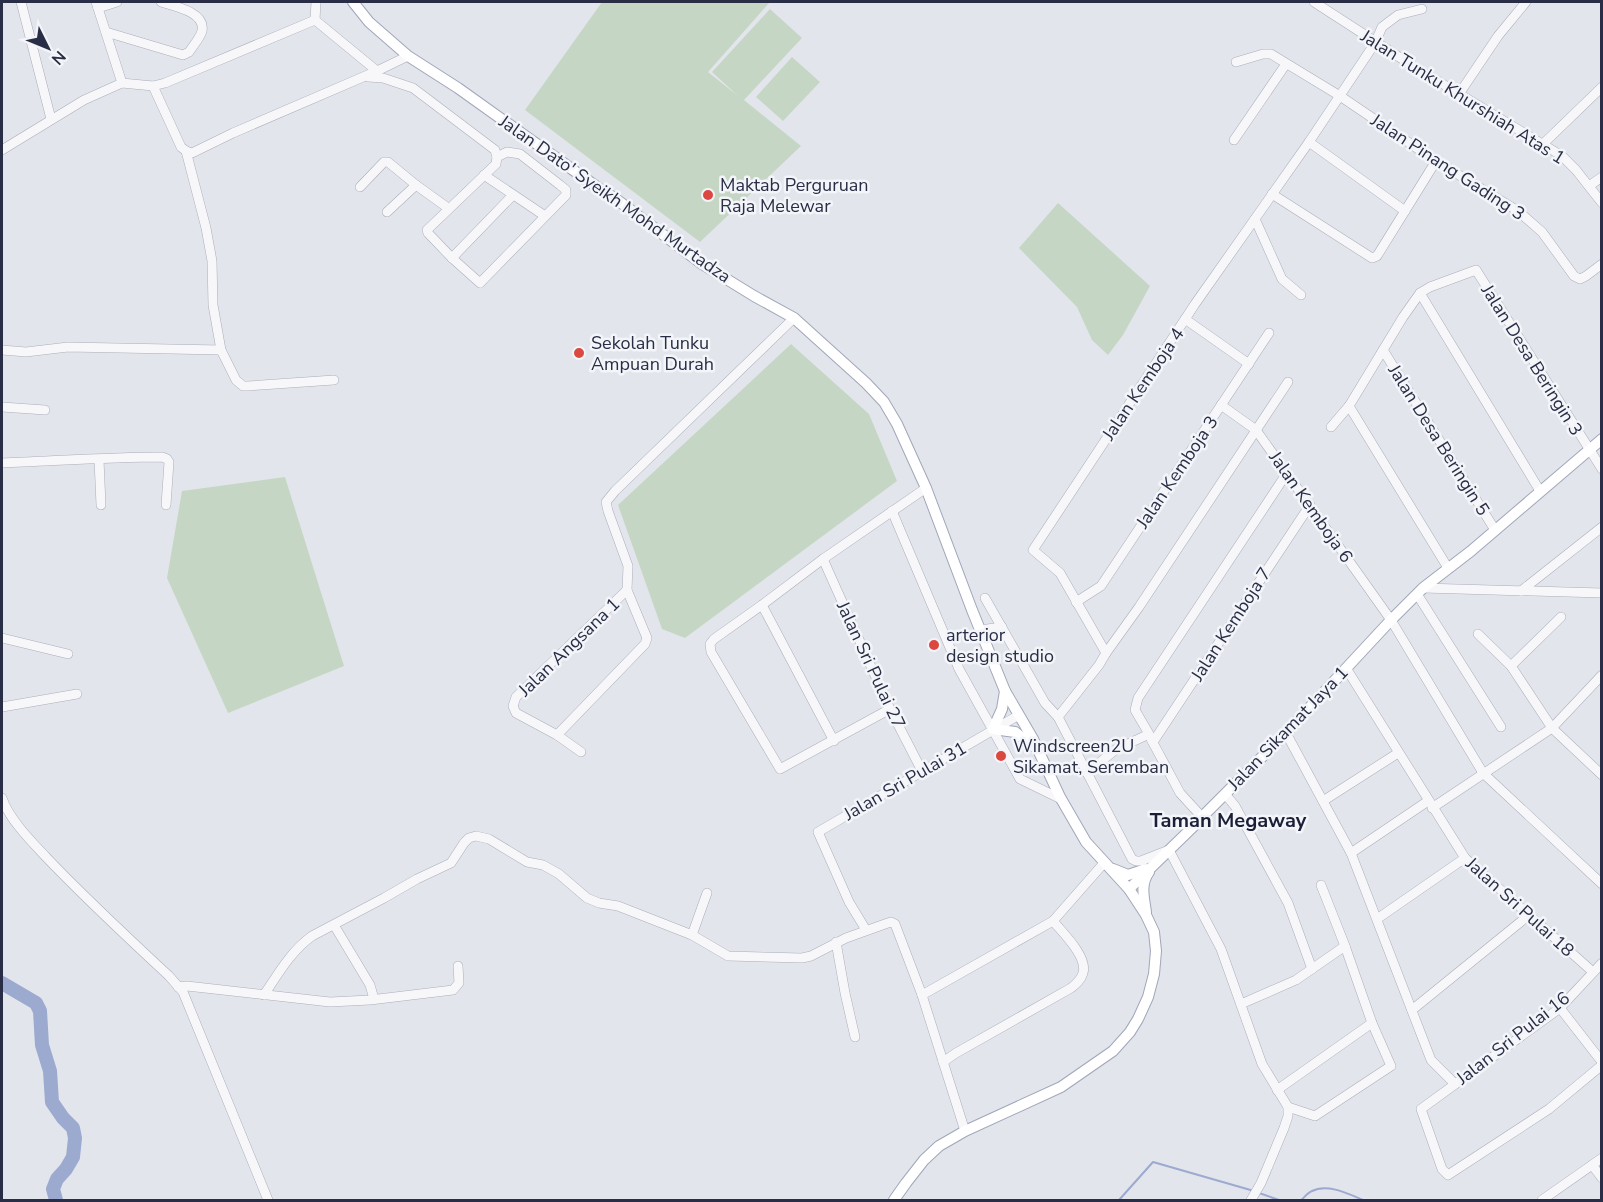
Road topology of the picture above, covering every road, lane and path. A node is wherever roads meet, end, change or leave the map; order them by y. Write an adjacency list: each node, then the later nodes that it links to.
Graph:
1 (21, 2): 23 (street)
2 (117, 2): 8 (street)
3 (161, 2): 11 (street)
4 (316, 2): 10 (street)
5 (353, 2): 13 (main road, Jalan Dato' Syeikh Mohd Murtadza)
6 (1314, 2): 12 (street, Jalan Tunku Khurshiah Atas 1)
7 (1526, 2): 21 (street)
8 (97, 4): 11 (street)
9 (1422, 9): 12 (street, Jalan Kemboja 4)
10 (315, 20): 16 (street); 19 (street)
11 (106, 32): 18 (street)
12 (1375, 43): 21 (street, Jalan Tunku Khurshiah Atas 1); 22 (street, Jalan Kemboja 4)
13 (408, 56): 16 (street); 48 (main road, Jalan Dato' Syeikh Mohd Murtadza)
14 (1236, 62): 15 (street, Jalan Pinang Gading 3)
15 (1286, 64): 22 (street, Jalan Pinang Gading 3); 24 (street)
16 (377, 72): 17 (street)
17 (365, 76): 28 (street); 29 (street)
18 (122, 82): 19 (street); 23 (street)
19 (153, 86): 28 (street)
20 (1602, 87): 26 (street)
21 (1459, 94): 26 (street, Jalan Tunku Khurshiah Atas 1)
22 (1340, 96): 25 (street, Jalan Kemboja 4); 30 (street, Jalan Pinang Gading 3)
23 (51, 119): 27 (street)
24 (1234, 140)
25 (1309, 142): 36 (street, Jalan Kemboja 4); 40 (street)
26 (1543, 144): 35 (street, Jalan Tunku Khurshiah Atas 1)
27 (2, 150)
28 (186, 152): 52 (street)
29 (497, 157): 31 (street); 42 (street)
30 (1436, 161): 40 (street); 45 (street, Jalan Pinang Gading 3)
31 (484, 175): 37 (street); 39 (street)
32 (1602, 177): 35 (street)
33 (416, 185): 34 (street); 39 (street); 41 (street)
34 (360, 186)
35 (1589, 186): 38 (street, Jalan Tunku Khurshiah Atas 1)
36 (1272, 194): 40 (street); 43 (street, Jalan Kemboja 4)
37 (513, 195): 42 (street); 44 (street)
38 (1602, 203)
39 (448, 208): 44 (street)
40 (1405, 211)
41 (387, 212)
42 (545, 216): 44 (street)
43 (1255, 219): 47 (street); 49 (street, Jalan Kemboja 4)
44 (452, 258)
45 (1602, 264)
46 (1420, 293): 53 (street); 64 (street, Jalan Desa Beringin 3); 70 (street)
47 (1301, 295)
48 (794, 318): 69 (main road, Jalan Dato' Syeikh Mohd Murtadza); 79 (street)
49 (1185, 319): 54 (street); 84 (street, Jalan Kemboja 4)
50 (1269, 333): 54 (street, Jalan Kemboja 3)
51 (2, 350): 52 (street)
52 (221, 350): 55 (street)
53 (1383, 350): 58 (street); 76 (street, Jalan Desa Beringin 5)
54 (1249, 364): 57 (street, Jalan Kemboja 3)
55 (334, 380)
56 (1288, 382): 62 (street)
57 (1221, 405): 62 (street, Jalan Kemboja 6); 84 (street, Jalan Kemboja 3)
58 (1349, 406): 61 (street); 78 (street)
59 (2, 407): 60 (street)
60 (45, 410)
61 (1331, 427)
62 (1256, 430): 68 (street, Jalan Kemboja 6); 92 (street)
63 (1602, 439): 64 (main road, Jalan Sikamat Jaya 1)
64 (1588, 450): 67 (street, Jalan Desa Beringin 3); 70 (main road, Jalan Sikamat Jaya 1)
65 (99, 460): 66 (street); 71 (street); 72 (street)
66 (2, 463)
67 (1602, 469)
68 (1287, 473): 73 (street, Jalan Kemboja 6); 108 (street)
69 (926, 488): 74 (street); 89 (main road, Jalan Dato' Syeikh Mohd Murtadza)
70 (1540, 491): 76 (main road, Jalan Sikamat Jaya 1)
71 (101, 505)
72 (166, 505)
73 (1310, 506): 87 (street, Jalan Kemboja 6); 108 (street, Jalan Kemboja 7)
74 (892, 511): 77 (street); 105 (street)
75 (1602, 527): 81 (street)
76 (1495, 530): 78 (main road, Jalan Sikamat Jaya 1)
77 (823, 559): 85 (street); 100 (street, Jalan Sri Pulai 27)
78 (1448, 568): 80 (main road, Jalan Sikamat Jaya 1)
79 (627, 590): 107 (street); 107 (street, Jalan Angsana 1)
80 (1420, 591): 81 (street); 87 (main road, Jalan Sikamat Jaya 1); 103 (street)
81 (1521, 591): 82 (street)
82 (1602, 593)
83 (985, 598): 88 (street)
84 (1076, 602): 92 (street)
85 (762, 605): 109 (street); 109 (street)
86 (1561, 616): 94 (street)
87 (1391, 620): 95 (main road, Jalan Sikamat Jaya 1); 115 (street, Jalan Kemboja 6)
88 (1002, 627): 89 (street); 102 (street)
89 (980, 630): 97 (main road, Jalan Dato' Syeikh Mohd Murtadza)
90 (1478, 634): 94 (street)
91 (2, 638): 93 (street)
92 (1106, 653): 102 (street)
93 (68, 654)
94 (1511, 666): 104 (street)
95 (1346, 668): 106 (main road, Jalan Sikamat Jaya 1); 112 (street, Jalan Sri Pulai 18)
96 (1602, 675): 104 (street)
97 (1005, 691): 101 (main road, Jalan Dato' Syeikh Mohd Murtadza); 105 (main road)
98 (77, 694): 99 (street)
99 (2, 706)
100 (890, 709): 109 (street); 113 (street, Jalan Sri Pulai 27)
101 (1019, 715): 105 (street, Jalan Sri Pulai 31); 111 (main road, Jalan Dato' Syeikh Mohd Murtadza)
102 (1058, 717): 114 (street)
103 (1501, 727)
104 (1552, 728): 115 (street); 116 (street)
105 (993, 729): 111 (main road); 113 (street, Jalan Sri Pulai 31); 119 (street)
106 (1286, 733): 117 (main road, Jalan Sikamat Jaya 1); 120 (street)
107 (557, 735): 110 (street)
108 (1151, 738): 114 (street); 122 (street)
109 (834, 741)
110 (581, 752)
111 (1039, 752): 119 (main road, Jalan Dato' Syeikh Mohd Murtadza)
112 (1398, 753): 120 (street); 121 (street, Jalan Sri Pulai 18)
113 (922, 771): 137 (street, Jalan Sri Pulai 31)
114 (1087, 773): 123 (street)
115 (1483, 773): 121 (street); 128 (street, Jalan Kemboja 6)
116 (1602, 775)
117 (1225, 794): 122 (main road, Jalan Sikamat Jaya 1); 143 (street)
118 (2, 798): 145 (street)
119 (1061, 799): 127 (main road, Jalan Dato' Syeikh Mohd Murtadza)
120 (1323, 801): 124 (street)
121 (1430, 804): 124 (street); 125 (street, Jalan Sri Pulai 18)
122 (1202, 817): 123 (main road, Jalan Sikamat Jaya 1)
123 (1168, 850): 126 (main road, Jalan Sikamat Jaya 1); 149 (street)
124 (1352, 853): 134 (street)
125 (1465, 858): 133 (street, Jalan Sri Pulai 18); 134 (street)
126 (1154, 864): 127 (main road); 130 (main road, Jalan Sikamat Jaya 1); 132 (main road)
127 (1106, 865): 130 (main road, Jalan Dato' Syeikh Mohd Murtadza); 135 (street)
128 (1602, 884)
129 (1321, 885): 140 (street)
130 (1129, 889): 132 (main road, Jalan Dato' Syeikh Mohd Murtadza)
131 (707, 893): 138 (street)
132 (1146, 915): 159 (main road, Jalan Dato' Syeikh Mohd Murtadza)
133 (1529, 915): 144 (street, Jalan Sri Pulai 18); 151 (street)
134 (1377, 919): 151 (street)
135 (1053, 921): 147 (street); 154 (street)
136 (334, 925): 138 (street); 146 (street); 148 (street)
137 (866, 930): 139 (street); 147 (street)
138 (692, 935): 139 (street)
139 (836, 942): 153 (street)
140 (1345, 945): 143 (street); 152 (street)
141 (1602, 963): 144 (street, Jalan Sri Pulai 16)
142 (458, 966): 148 (street)
143 (1312, 969): 149 (street)
144 (1593, 972): 150 (street, Jalan Sri Pulai 16)
145 (178, 987): 146 (street); 164 (street)
146 (264, 994): 148 (street)
147 (922, 995): 154 (street)
148 (374, 999)
149 (1241, 1004): 157 (street)
150 (1560, 1008): 155 (street); 156 (street, Jalan Sri Pulai 16)
151 (1412, 1010): 156 (street)
152 (1372, 1023): 157 (street); 158 (street)
153 (855, 1037)
154 (943, 1062): 159 (street)
155 (1602, 1064): 156 (street, Jalan Sri Pulai 16)
156 (1455, 1084)
157 (1277, 1090): 158 (street)
158 (1288, 1107): 167 (street)
159 (965, 1131): 161 (main road, Jalan Dato' Syeikh Mohd Murtadza)
160 (1602, 1158): 162 (street)
161 (924, 1160): 165 (main road, Jalan Dato' Syeikh Mohd Murtadza); 166 (main road)
162 (1592, 1165): 163 (street); 168 (street)
163 (1602, 1178)
164 (268, 1200)
165 (894, 1200)
166 (901, 1200)
167 (1251, 1200)
168 (1542, 1200)

